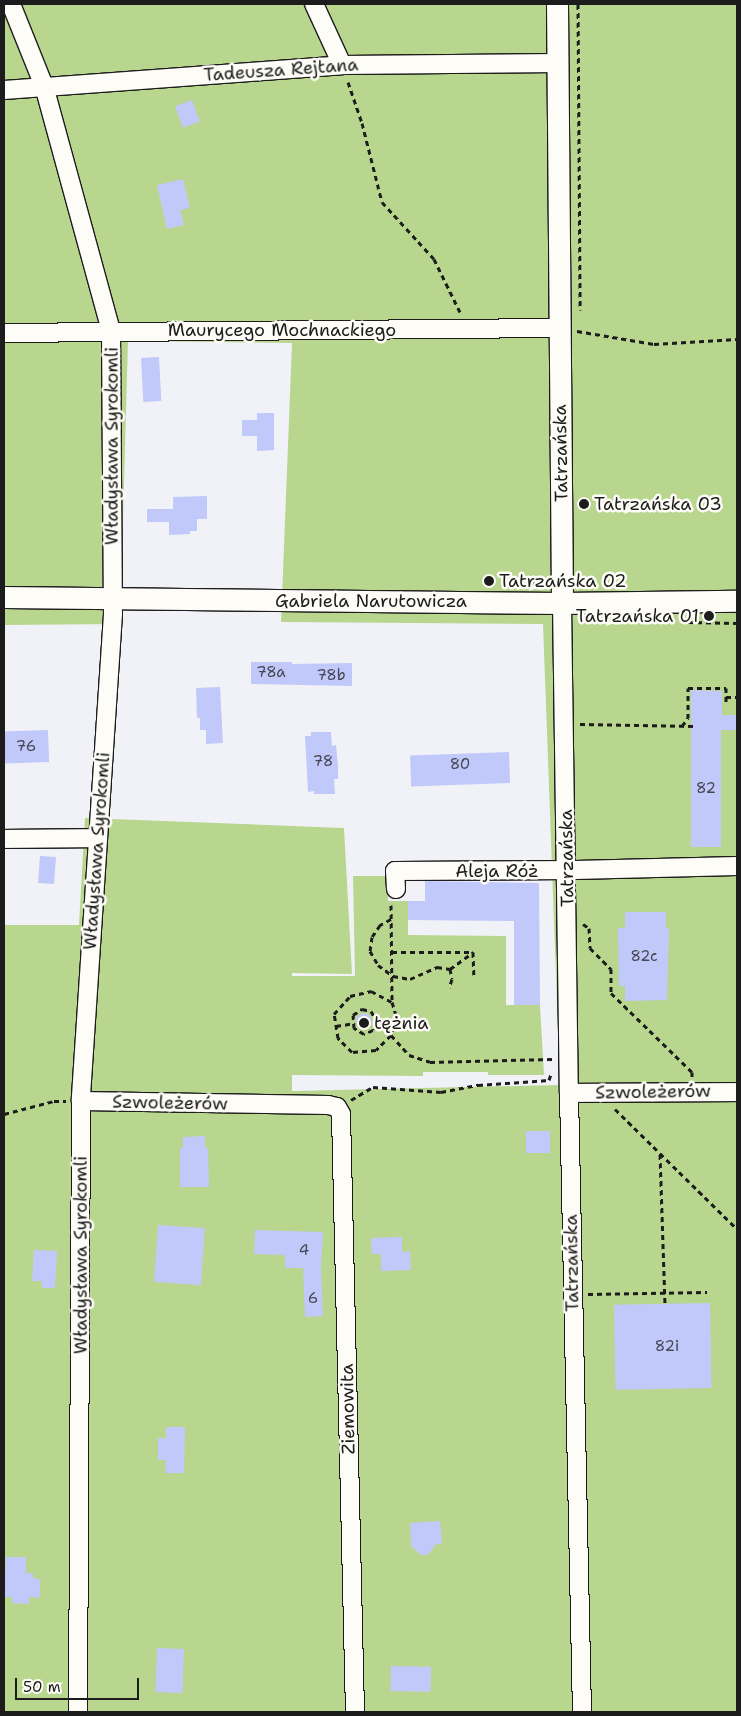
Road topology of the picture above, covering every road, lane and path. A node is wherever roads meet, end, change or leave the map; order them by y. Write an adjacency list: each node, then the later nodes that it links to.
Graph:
1 (11, 4): 6 (street, Władysława Syrokomli)
2 (314, 4): 5 (street)
3 (557, 4): 4 (street, Tatrzańska)
4 (559, 63): 5 (street, Tadeusza Rejtana); 9 (street, Tatrzańska)
5 (342, 64): 6 (street, Tadeusza Rejtana); 8 (path)
6 (44, 86): 7 (street, Tadeusza Rejtana); 10 (street, Władysława Syrokomli)
7 (4, 90)
8 (468, 328): 9 (street, Maurycego Mochnackiego); 10 (street, Maurycego Mochnackiego)
9 (560, 328): 12 (path); 18 (street, Tatrzańska)
10 (111, 331): 11 (street, Maurycego Mochnackiego); 16 (street, Władysława Syrokomli)
11 (4, 333)
12 (737, 339)
13 (546, 571): 14 (path)
14 (530, 583)
15 (4, 597): 16 (street, Gabriela Narutowicza)
16 (113, 599): 18 (street, Gabriela Narutowicza); 25 (street, Władysława Syrokomli)
17 (737, 601): 18 (street, Gabriela Narutowicza)
18 (562, 603): 22 (street, Tatrzańska)
19 (726, 697): 20 (path); 21 (path); 23 (path)
20 (737, 697)
21 (726, 706)
22 (565, 724): 23 (path); 28 (street, Tatrzańska)
23 (682, 726): 24 (path)
24 (694, 726)
25 (98, 838): 26 (street); 48 (street, Władysława Syrokomli)
26 (4, 840)
27 (737, 866): 28 (street, Aleja Róż)
28 (567, 871): 29 (street, Aleja Róż); 46 (street, Tatrzańska)
29 (393, 895): 30 (path)
30 (390, 919): 32 (path); 36 (path)
31 (577, 920): 44 (path)
32 (392, 952): 33 (path); 36 (path)
33 (473, 952): 34 (path); 35 (path)
34 (450, 969): 36 (path); 37 (path)
35 (474, 975)
36 (393, 976): 38 (path)
37 (449, 988)
38 (392, 1002): 39 (path); 42 (path)
39 (397, 1018): 40 (path); 43 (path)
40 (376, 1020): 41 (path); 41 (path)
41 (354, 1023): 42 (path)
42 (336, 1026): 43 (path)
43 (391, 1035): 49 (path)
44 (694, 1092): 45 (street, Szwoleżerów); 47 (street, Szwoleżerów)
45 (737, 1092)
46 (569, 1093): 47 (street, Szwoleżerów); 55 (street, Tatrzańska)
47 (598, 1093): 51 (path)
48 (81, 1101): 49 (street, Szwoleżerów); 50 (path); 57 (street, Władysława Syrokomli)
49 (338, 1107): 58 (street, Ziemowita)
50 (4, 1114)
51 (660, 1153): 52 (path); 54 (path)
52 (737, 1229)
53 (707, 1292): 54 (path)
54 (664, 1293): 55 (path); 56 (path)
55 (573, 1294): 59 (street, Tatrzańska)
56 (665, 1304)
57 (78, 1712)
58 (356, 1712)
59 (582, 1712)

